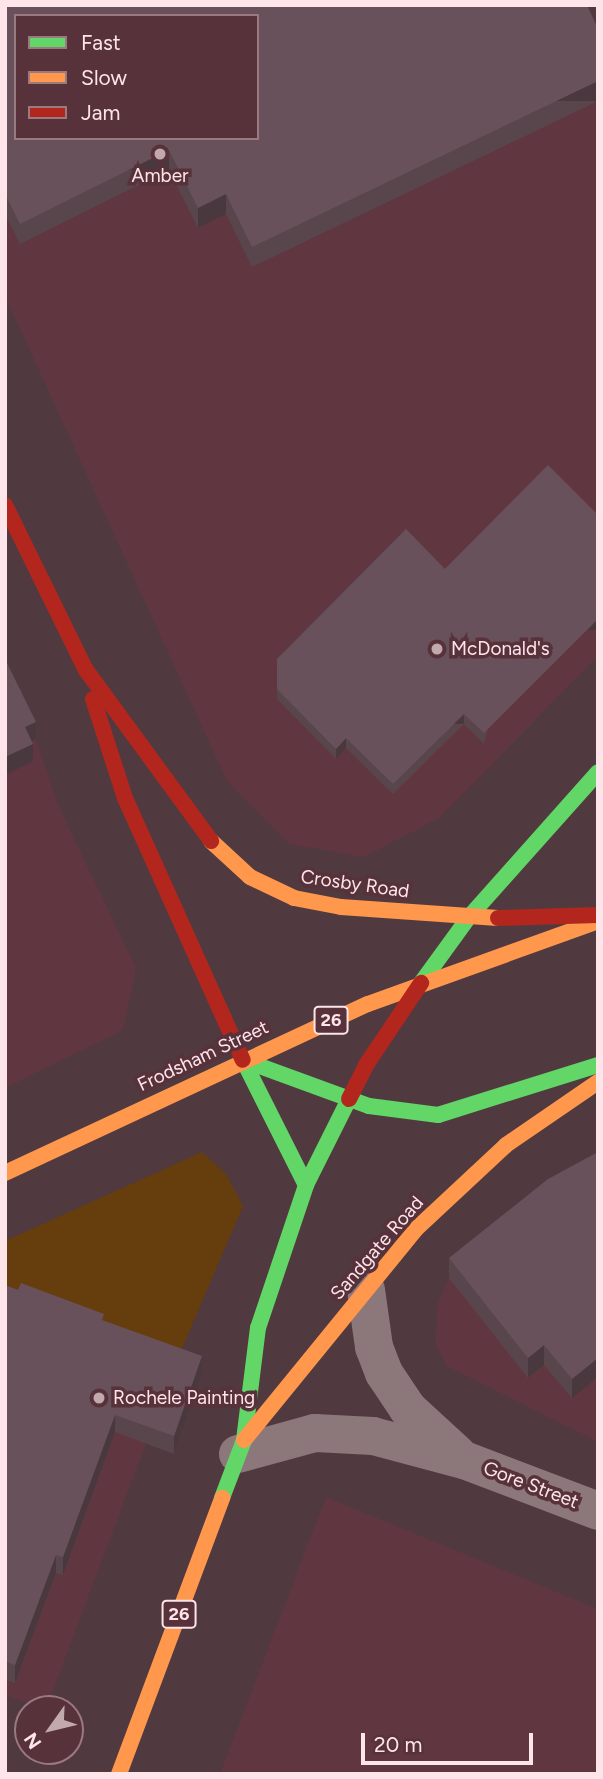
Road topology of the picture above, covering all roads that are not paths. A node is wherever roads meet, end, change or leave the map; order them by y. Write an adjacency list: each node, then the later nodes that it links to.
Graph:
1 (5, 505): 2 (main road, Crosby Road)
2 (86, 670): 5 (main road, Crosby Road); 8 (main road, Crosby Road)
3 (598, 772): 5 (main road, Sandgate Road)
4 (598, 915): 5 (main road, Crosby Road)
5 (469, 917): 7 (main road, Sandgate Road)
6 (598, 921): 7 (main road, 26)
7 (421, 983): 8 (main road, Frodsham Street / 26); 11 (main road, Sandgate Road)
8 (243, 1060): 11 (main road); 12 (main road, Frodsham Street / 26); 13 (main road, Crosby Road)
9 (598, 1065): 11 (main road)
10 (598, 1082): 14 (main road, Sandgate Road / 26)
11 (348, 1099): 13 (main road, Sandgate Road)
12 (5, 1172)
13 (306, 1185): 15 (main road, Sandgate Road)
14 (366, 1290): 15 (main road, Sandgate Road / 26); 16 (street, Gore Street)
15 (241, 1447): 16 (street, Gore Street); 18 (main road, Sandgate Road / 26)
16 (464, 1460): 17 (street, Gore Street)
17 (598, 1511)
18 (119, 1774)

